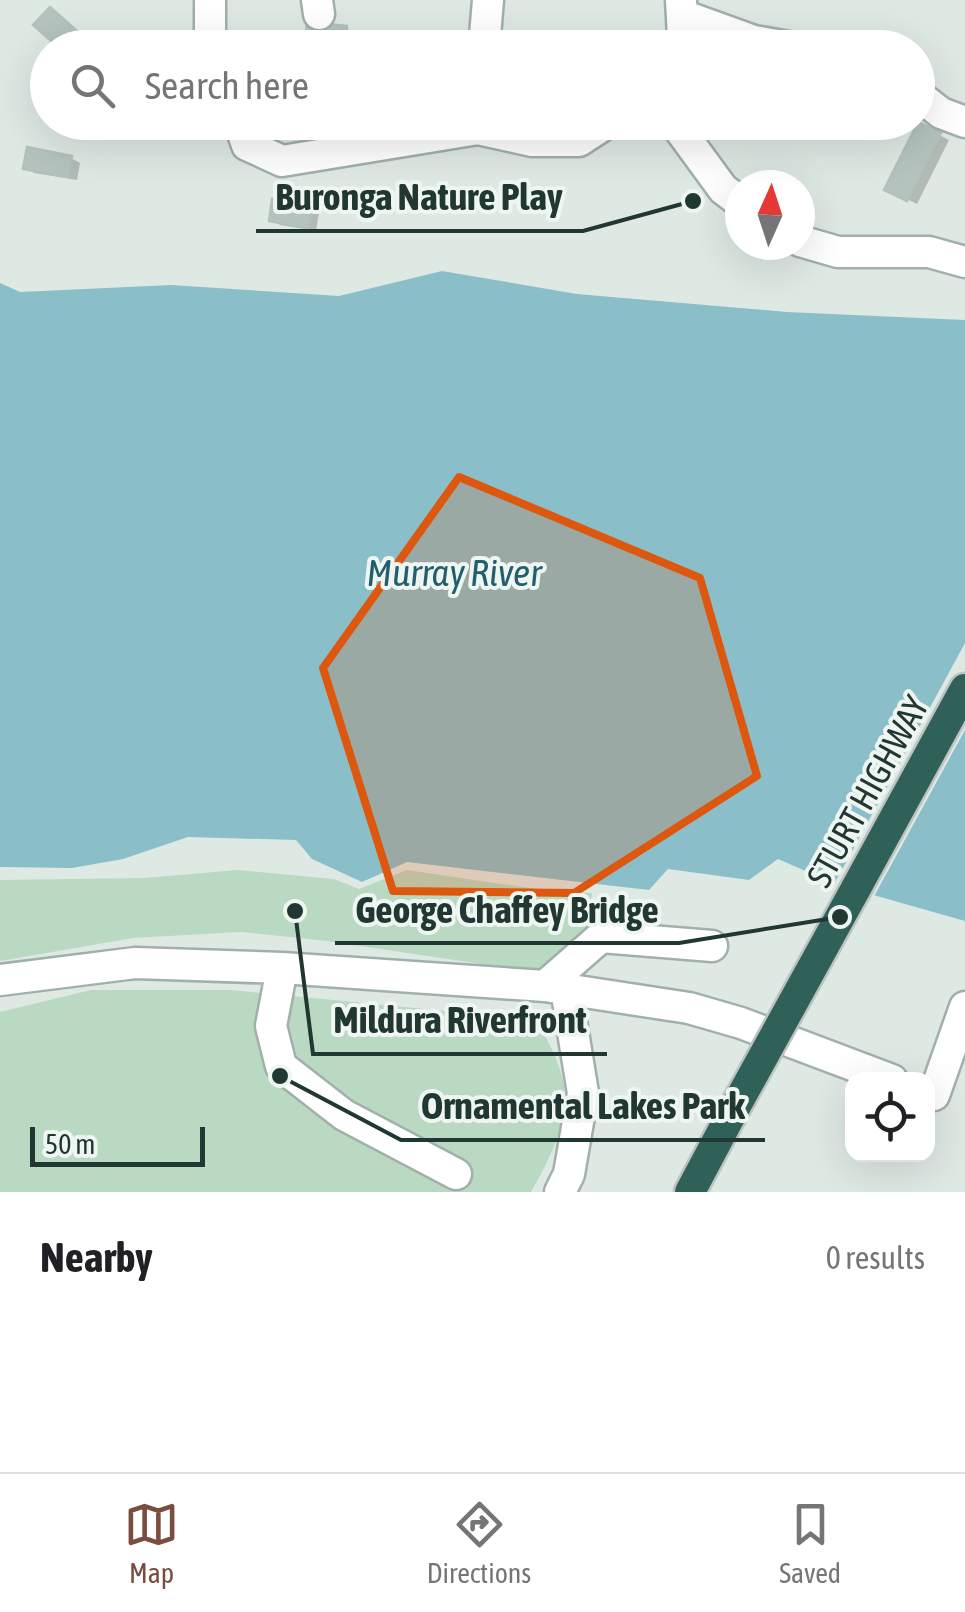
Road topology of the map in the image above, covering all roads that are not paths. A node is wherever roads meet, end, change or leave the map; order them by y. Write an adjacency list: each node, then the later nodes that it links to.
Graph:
1 (210, 0): 4 (street)
2 (488, 0): 5 (street)
3 (682, 7): 6 (street)
4 (210, 30)
5 (486, 30)
6 (731, 30)
7 (935, 109): 8 (street)
8 (965, 122)
9 (245, 140): 10 (street)
10 (400, 140)
11 (528, 140): 12 (street)
12 (581, 140)
13 (687, 140): 14 (street)
14 (725, 191)
15 (815, 245): 16 (street)
16 (965, 262)
17 (965, 690): 29 (highway, STURT HIGHWAY, bridge)
18 (712, 946): 21 (street)
19 (282, 968): 20 (street); 21 (street); 27 (street)
20 (0, 980)
21 (555, 988): 23 (street); 28 (street)
22 (965, 1008): 24 (street)
23 (871, 1072)
24 (935, 1084)
25 (935, 1095): 26 (street)
26 (965, 1100)
27 (456, 1174)
28 (560, 1192)
29 (690, 1192)

